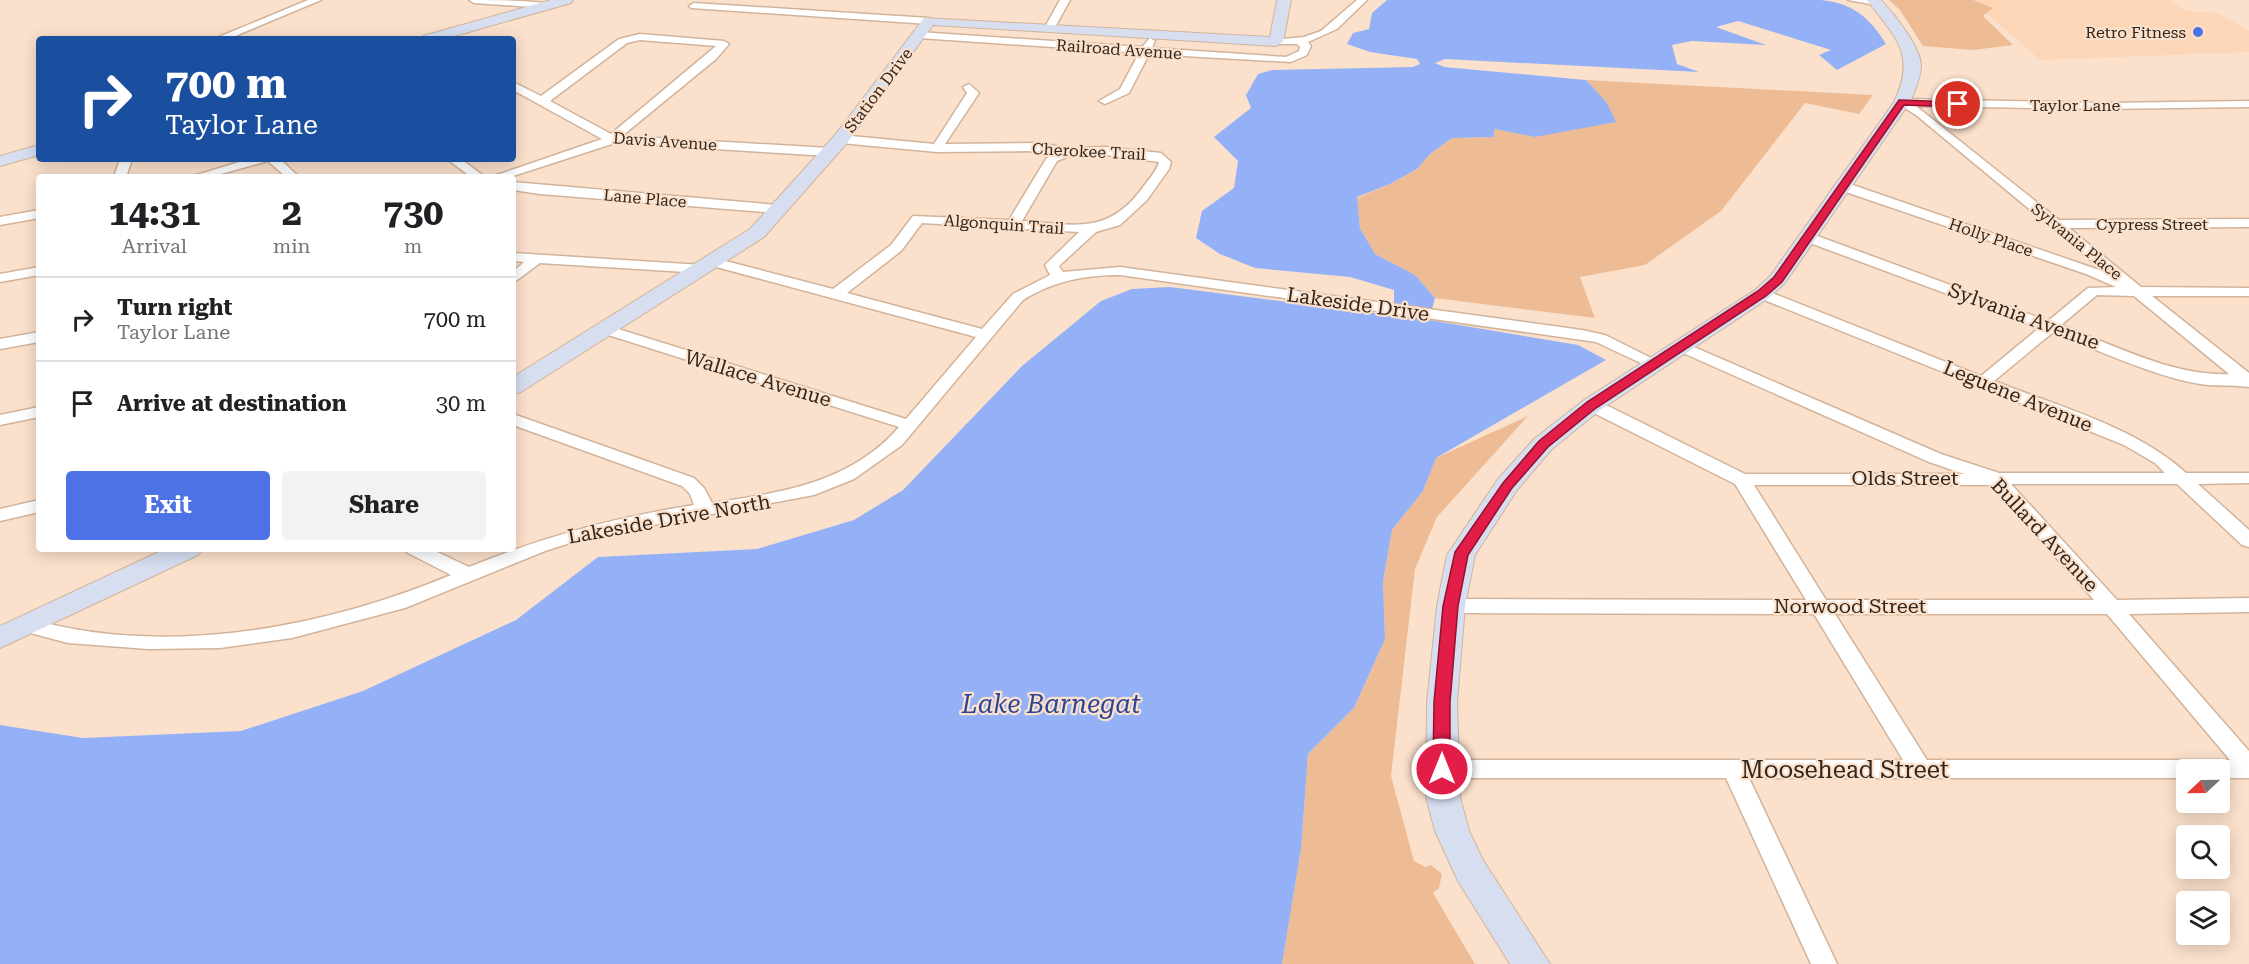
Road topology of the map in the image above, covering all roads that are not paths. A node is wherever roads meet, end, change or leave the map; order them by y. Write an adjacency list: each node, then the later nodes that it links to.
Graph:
1 (316, 0): 15 (street)
2 (474, 0): 9 (street)
3 (566, 0): 9 (street)
4 (803, 0): 11 (street)
5 (1065, 0): 12 (street)
6 (1284, 0): 17 (street)
7 (1362, 0): 18 (street)
8 (1868, 1): 24 (street)
9 (548, 5): 16 (street)
10 (694, 6): 11 (street, Railroad Avenue)
11 (792, 10): 13 (street, Railroad Avenue)
12 (1050, 27): 13 (street); 14 (street)
13 (924, 28): 19 (street, Railroad Avenue); 27 (street, Station Drive)
14 (1154, 34): 17 (street); 19 (street)
15 (226, 36)
16 (439, 36)
17 (1276, 42): 18 (street)
18 (1301, 42): 19 (street, Railroad Avenue)
19 (1145, 51): 23 (street)
20 (516, 87): 22 (street, Davis Avenue)
21 (969, 87): 28 (street)
22 (542, 101): 26 (street, Davis Avenue); 26 (street)
23 (1105, 101)
24 (1902, 102): 25 (street, Taylor Lane); 40 (street); 45 (street, Sylvania Place)
25 (2249, 105)
26 (614, 139): 27 (street, Davis Avenue); 38 (street)
27 (835, 145): 28 (street, Cherokee Trail); 41 (street, Station Drive)
28 (937, 148): 30 (street, Cherokee Trail)
29 (36, 151): 31 (street)
30 (1067, 152): 44 (street); 47 (street, Cherokee Trail)
31 (0, 161)
32 (252, 162): 35 (street)
33 (276, 162): 36 (street)
34 (457, 162): 37 (street)
35 (207, 174)
36 (290, 174)
37 (475, 174)
38 (505, 174)
39 (516, 186): 41 (street, Lane Place)
40 (1842, 186): 48 (street); 56 (street, Holly Place)
41 (777, 209): 51 (street, Station Drive)
42 (36, 215): 43 (street)
43 (0, 221)
44 (1013, 224): 47 (street, Algonquin Trail); 59 (street, Algonquin Trail)
45 (2056, 224): 46 (street, Cypress Street); 56 (street, Sylvania Place)
46 (2248, 224)
47 (1091, 229): 54 (street, Cherokee Trail)
48 (1807, 237): 58 (street); 60 (street, Sylvania Avenue)
49 (516, 257): 50 (street)
50 (537, 258): 51 (street); 53 (street)
51 (708, 266): 59 (street); 61 (street, Station Drive)
52 (36, 272): 55 (street)
53 (516, 276)
54 (1058, 276): 62 (street, Lakeside Drive North); 66 (street, Lakeside Drive)
55 (0, 278)
56 (2139, 292): 57 (street); 60 (street); 67 (street, Sylvania Place)
57 (2249, 292)
58 (1762, 294): 65 (street); 68 (street, Leguene Avenue)
59 (836, 295): 62 (street)
60 (2051, 326): 67 (street, Sylvania Avenue); 68 (street)
61 (607, 330): 69 (street, Station Drive); 74 (street, Wallace Avenue)
62 (986, 334): 74 (street, Lakeside Drive North)
63 (36, 338): 64 (street)
64 (0, 344)
65 (1680, 346): 66 (street); 76 (street, Bullard Avenue)
66 (1653, 363): 70 (street)
67 (2247, 380)
68 (1983, 382): 77 (street, Leguene Avenue)
69 (516, 385)
70 (1592, 405): 78 (street); 87 (street)
71 (36, 413): 72 (street)
72 (0, 420)
73 (516, 420): 80 (street)
74 (909, 425): 80 (street, Lakeside Drive North)
75 (2249, 477): 77 (street, Olds Street)
76 (1995, 478): 77 (street, Olds Street); 78 (street, Olds Street); 89 (street, Bullard Avenue)
77 (2182, 478): 82 (street, Leguene Avenue)
78 (1742, 480): 88 (street)
79 (36, 507): 81 (street)
80 (705, 509): 85 (street, Lakeside Drive North)
81 (0, 515)
82 (2249, 541)
83 (174, 552): 90 (street)
84 (421, 552): 85 (street)
85 (468, 575): 90 (street, Lakeside Drive North)
86 (2249, 605): 89 (street, Norwood Street)
87 (1451, 606): 88 (street, Norwood Street); 93 (street)
88 (1821, 606): 89 (street, Norwood Street); 94 (street)
89 (2112, 608): 92 (street, Bullard Avenue)
90 (26, 626): 91 (street)
91 (0, 638)
92 (2249, 768): 94 (street, Moosehead Street)
93 (1442, 769): 95 (street, Moosehead Street); 96 (street)
94 (1921, 769): 95 (street, Moosehead Street)
95 (1734, 770): 97 (street)
96 (1531, 964)
97 (1824, 964)

